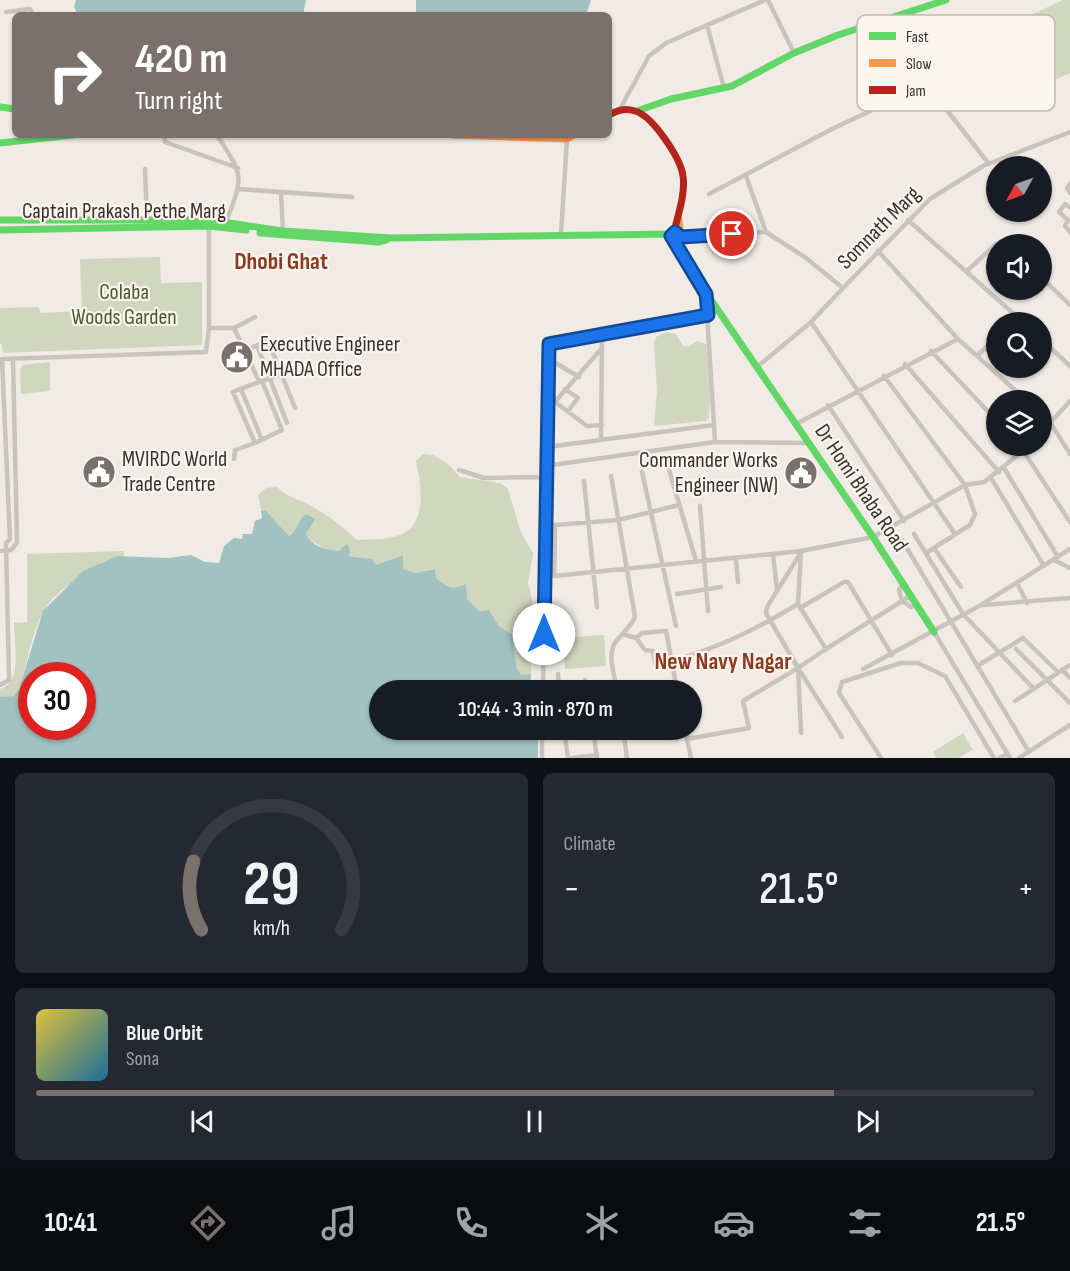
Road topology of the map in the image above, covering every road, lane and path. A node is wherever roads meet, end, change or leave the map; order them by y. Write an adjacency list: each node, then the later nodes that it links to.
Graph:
1 (767, 0): 8 (street); 10 (street)
2 (946, 0): 5 (main road)
3 (6, 12): 4 (street)
4 (32, 12)
5 (912, 12): 6 (main road); 7 (street)
6 (902, 15)
7 (913, 15)
8 (707, 26): 11 (street); 12 (street)
9 (857, 29): 10 (main road)
10 (794, 53): 11 (main road)
11 (724, 88): 13 (main road)
12 (620, 109): 13 (main road); 16 (main road)
13 (637, 111): 48 (main road)
14 (870, 111): 28 (street)
15 (948, 111): 24 (street)
16 (612, 113)
17 (1070, 132): 23 (street, Somnath Marg)
18 (47, 138): 22 (main road)
19 (164, 138): 27 (street)
20 (219, 138): 27 (street)
21 (570, 138): 47 (street)
22 (0, 143)
23 (1009, 156)
24 (986, 160)
25 (986, 166): 38 (street, Somnath Marg)
26 (145, 169): 39 (street)
27 (239, 169): 30 (street)
28 (746, 176): 33 (street); 45 (street)
29 (1070, 184): 32 (street)
30 (238, 189): 31 (street); 40 (street)
31 (281, 193): 34 (street); 44 (street)
32 (1070, 193)
33 (709, 194)
34 (352, 197)
35 (1070, 207): 46 (street)
36 (0, 220): 37 (main road, Captain Prakash Pethe Marg)
37 (33, 220): 39 (main road, Captain Prakash Pethe Marg); 42 (main road)
38 (908, 220): 50 (street, Somnath Marg); 52 (street)
39 (147, 221): 41 (main road, Captain Prakash Pethe Marg)
40 (226, 222): 41 (main road, Captain Prakash Pethe Marg); 44 (main road, Captain Prakash Pethe Marg)
41 (209, 223): 42 (main road, Captain Prakash Pethe Marg); 49 (main road, Captain Prakash Pethe Marg); 61 (street)
42 (39, 229): 43 (main road, Captain Prakash Pethe Marg)
43 (0, 230)
44 (283, 231): 49 (main road, Captain Prakash Pethe Marg)
45 (766, 232): 48 (street); 53 (street, Somnath Marg)
46 (1070, 232)
47 (561, 234): 48 (main road, Captain Prakash Pethe Marg); 49 (main road, Captain Prakash Pethe Marg)
48 (676, 237): 55 (main road, Dr Homi Bhaba Road)
49 (391, 238)
50 (878, 251): 53 (street, Somnath Marg); 64 (street)
51 (986, 253): 52 (street)
52 (967, 271): 57 (street)
53 (843, 288): 60 (street)
54 (1052, 288): 56 (street)
55 (706, 294): 58 (street); 77 (main road, Dr Homi Bhaba Road)
56 (1070, 305)
57 (1012, 312)
58 (708, 315): 63 (street); 98 (street)
59 (255, 317): 62 (street)
60 (810, 322): 77 (street); 87 (street)
61 (208, 327): 62 (street); 73 (street)
62 (234, 328): 69 (street)
63 (602, 333): 67 (street); 74 (street)
64 (958, 339): 70 (street); 71 (street)
65 (257, 345): 69 (street); 79 (street); 82 (street)
66 (986, 348): 71 (street)
67 (602, 349): 81 (street); 100 (street)
68 (1052, 349): 76 (street)
69 (245, 351): 83 (street)
70 (931, 351): 75 (street); 93 (street)
71 (977, 357): 88 (street)
72 (1, 359): 73 (street); 78 (street)
73 (13, 359): 142 (street)
74 (549, 359): 81 (street); 109 (street)
75 (905, 364): 80 (street); 119 (street)
76 (1070, 366)
77 (757, 367): 99 (main road, Dr Homi Bhaba Road)
78 (1, 374): 84 (street)
79 (282, 374): 82 (street); 92 (street)
80 (884, 376): 87 (street); 124 (street)
81 (579, 377): 86 (street)
82 (271, 378): 83 (street); 97 (street)
83 (262, 381): 85 (street); 103 (street)
84 (2, 385): 90 (street)
85 (241, 388): 103 (street); 106 (street)
86 (565, 389): 94 (street); 94 (street)
87 (858, 390): 91 (street); 125 (street)
88 (1015, 390)
89 (1070, 401): 96 (street)
90 (2, 404): 95 (street)
91 (828, 405): 99 (street); 130 (street)
92 (296, 408)
93 (986, 409)
94 (568, 411): 100 (street)
95 (2, 413): 102 (street)
96 (1052, 421)
97 (287, 423)
98 (714, 424): 104 (street); 105 (street)
99 (796, 424): 107 (main road, Dr Homi Bhaba Road)
100 (602, 425): 104 (street)
101 (1052, 426): 110 (street)
102 (3, 434): 108 (street)
103 (262, 440): 106 (street)
104 (601, 440): 109 (street)
105 (716, 442): 107 (street); 115 (street)
106 (255, 443): 113 (street)
107 (809, 443): 135 (main road, Dr Homi Bhaba Road)
108 (3, 445): 137 (street)
109 (547, 447): 115 (street)
110 (1070, 454)
111 (1016, 456): 116 (street)
112 (1030, 456): 132 (street)
113 (234, 459)
114 (667, 463): 126 (street)
115 (545, 466): 121 (street)
116 (1004, 468): 119 (street); 146 (street)
117 (459, 470): 121 (street)
118 (642, 472): 128 (street)
119 (999, 472): 122 (street)
120 (611, 476): 129 (street)
121 (545, 477): 193 (street)
122 (991, 478): 124 (street); 151 (street)
123 (584, 482): 131 (street)
124 (965, 484): 125 (street); 134 (street)
125 (934, 503): 130 (street); 134 (street)
126 (680, 505): 128 (street); 149 (street)
127 (699, 506): 148 (street)
128 (651, 512): 129 (street); 150 (street)
129 (618, 520): 131 (street); 152 (street)
130 (904, 521): 135 (street)
131 (588, 522): 154 (street); 154 (street)
132 (1070, 522)
133 (914, 534): 144 (street)
134 (955, 534): 139 (street)
135 (873, 537): 143 (street); 157 (main road, Dr Homi Bhaba Road)
136 (902, 540): 175 (street)
137 (6, 543): 138 (street); 142 (street)
138 (0, 546)
139 (934, 548): 144 (street); 159 (street)
140 (1070, 549): 146 (street)
141 (0, 551): 142 (street)
142 (6, 551): 197 (street)
143 (801, 551): 145 (street); 161 (street); 168 (street)
144 (926, 553): 172 (street)
145 (773, 555): 147 (street); 161 (street)
146 (1056, 558): 151 (street); 153 (street)
147 (736, 559): 148 (street); 155 (street)
148 (703, 560): 149 (street); 160 (street)
149 (696, 561): 150 (street)
150 (662, 563): 152 (street); 176 (street)
151 (1044, 566): 156 (street)
152 (627, 567): 154 (street); 178 (street)
153 (1070, 568)
154 (593, 572): 170 (street)
155 (738, 582)
156 (1017, 583): 166 (street); 167 (street)
157 (903, 585): 163 (main road, Dr Homi Bhaba Road); 165 (street)
158 (721, 587): 160 (street)
159 (961, 587)
160 (705, 590): 162 (street); 171 (street)
161 (777, 591): 174 (street)
162 (677, 594)
163 (910, 596): 165 (street); 169 (main road, Dr Homi Bhaba Road)
164 (1070, 598): 166 (street)
165 (902, 601): 169 (street); 173 (street)
166 (1027, 603): 167 (street)
167 (981, 605): 172 (street)
168 (799, 606): 173 (street); 174 (street); 181 (street)
169 (916, 606): 177 (main road, Dr Homi Bhaba Road)
170 (597, 608)
171 (708, 611)
172 (963, 614): 175 (street); 182 (street)
173 (870, 620): 181 (street); 183 (street)
174 (770, 622): 184 (street); 187 (street)
175 (951, 622): 177 (street); 186 (street)
176 (676, 626)
177 (934, 632): 183 (street); 211 (street, Dr Homi Bhaba Road)
178 (623, 634): 179 (street); 195 (street)
179 (636, 638): 184 (street); 184 (street)
180 (1016, 649): 192 (street)
181 (826, 650): 187 (street)
182 (999, 653): 186 (street); 189 (street); 198 (street)
183 (892, 655): 188 (street)
184 (672, 661): 196 (street)
185 (1070, 665): 189 (street)
186 (977, 666): 210 (street)
187 (798, 669): 202 (street); 203 (street); 204 (street)
188 (863, 669)
189 (1060, 671): 191 (street); 192 (street)
190 (558, 674): 194 (street)
191 (1070, 678)
192 (1048, 679): 198 (street); 200 (street)
193 (543, 680)
194 (558, 680)
195 (616, 680)
196 (675, 680)
197 (0, 685)
198 (1034, 688): 199 (street)
199 (1015, 700)
200 (1070, 703)
201 (1070, 725): 210 (street)
202 (801, 733)
203 (702, 736)
204 (842, 737)
205 (542, 740): 213 (street)
206 (566, 740): 214 (street)
207 (595, 740): 212 (street)
208 (625, 740): 215 (street)
209 (687, 740): 216 (street)
210 (1029, 752): 220 (street)
211 (1009, 756): 219 (street)
212 (597, 757): 214 (street)
213 (542, 758)
214 (570, 758)
215 (627, 758)
216 (691, 758)
217 (881, 758): 218 (street)
218 (994, 758)
219 (999, 758)
220 (1019, 758)

